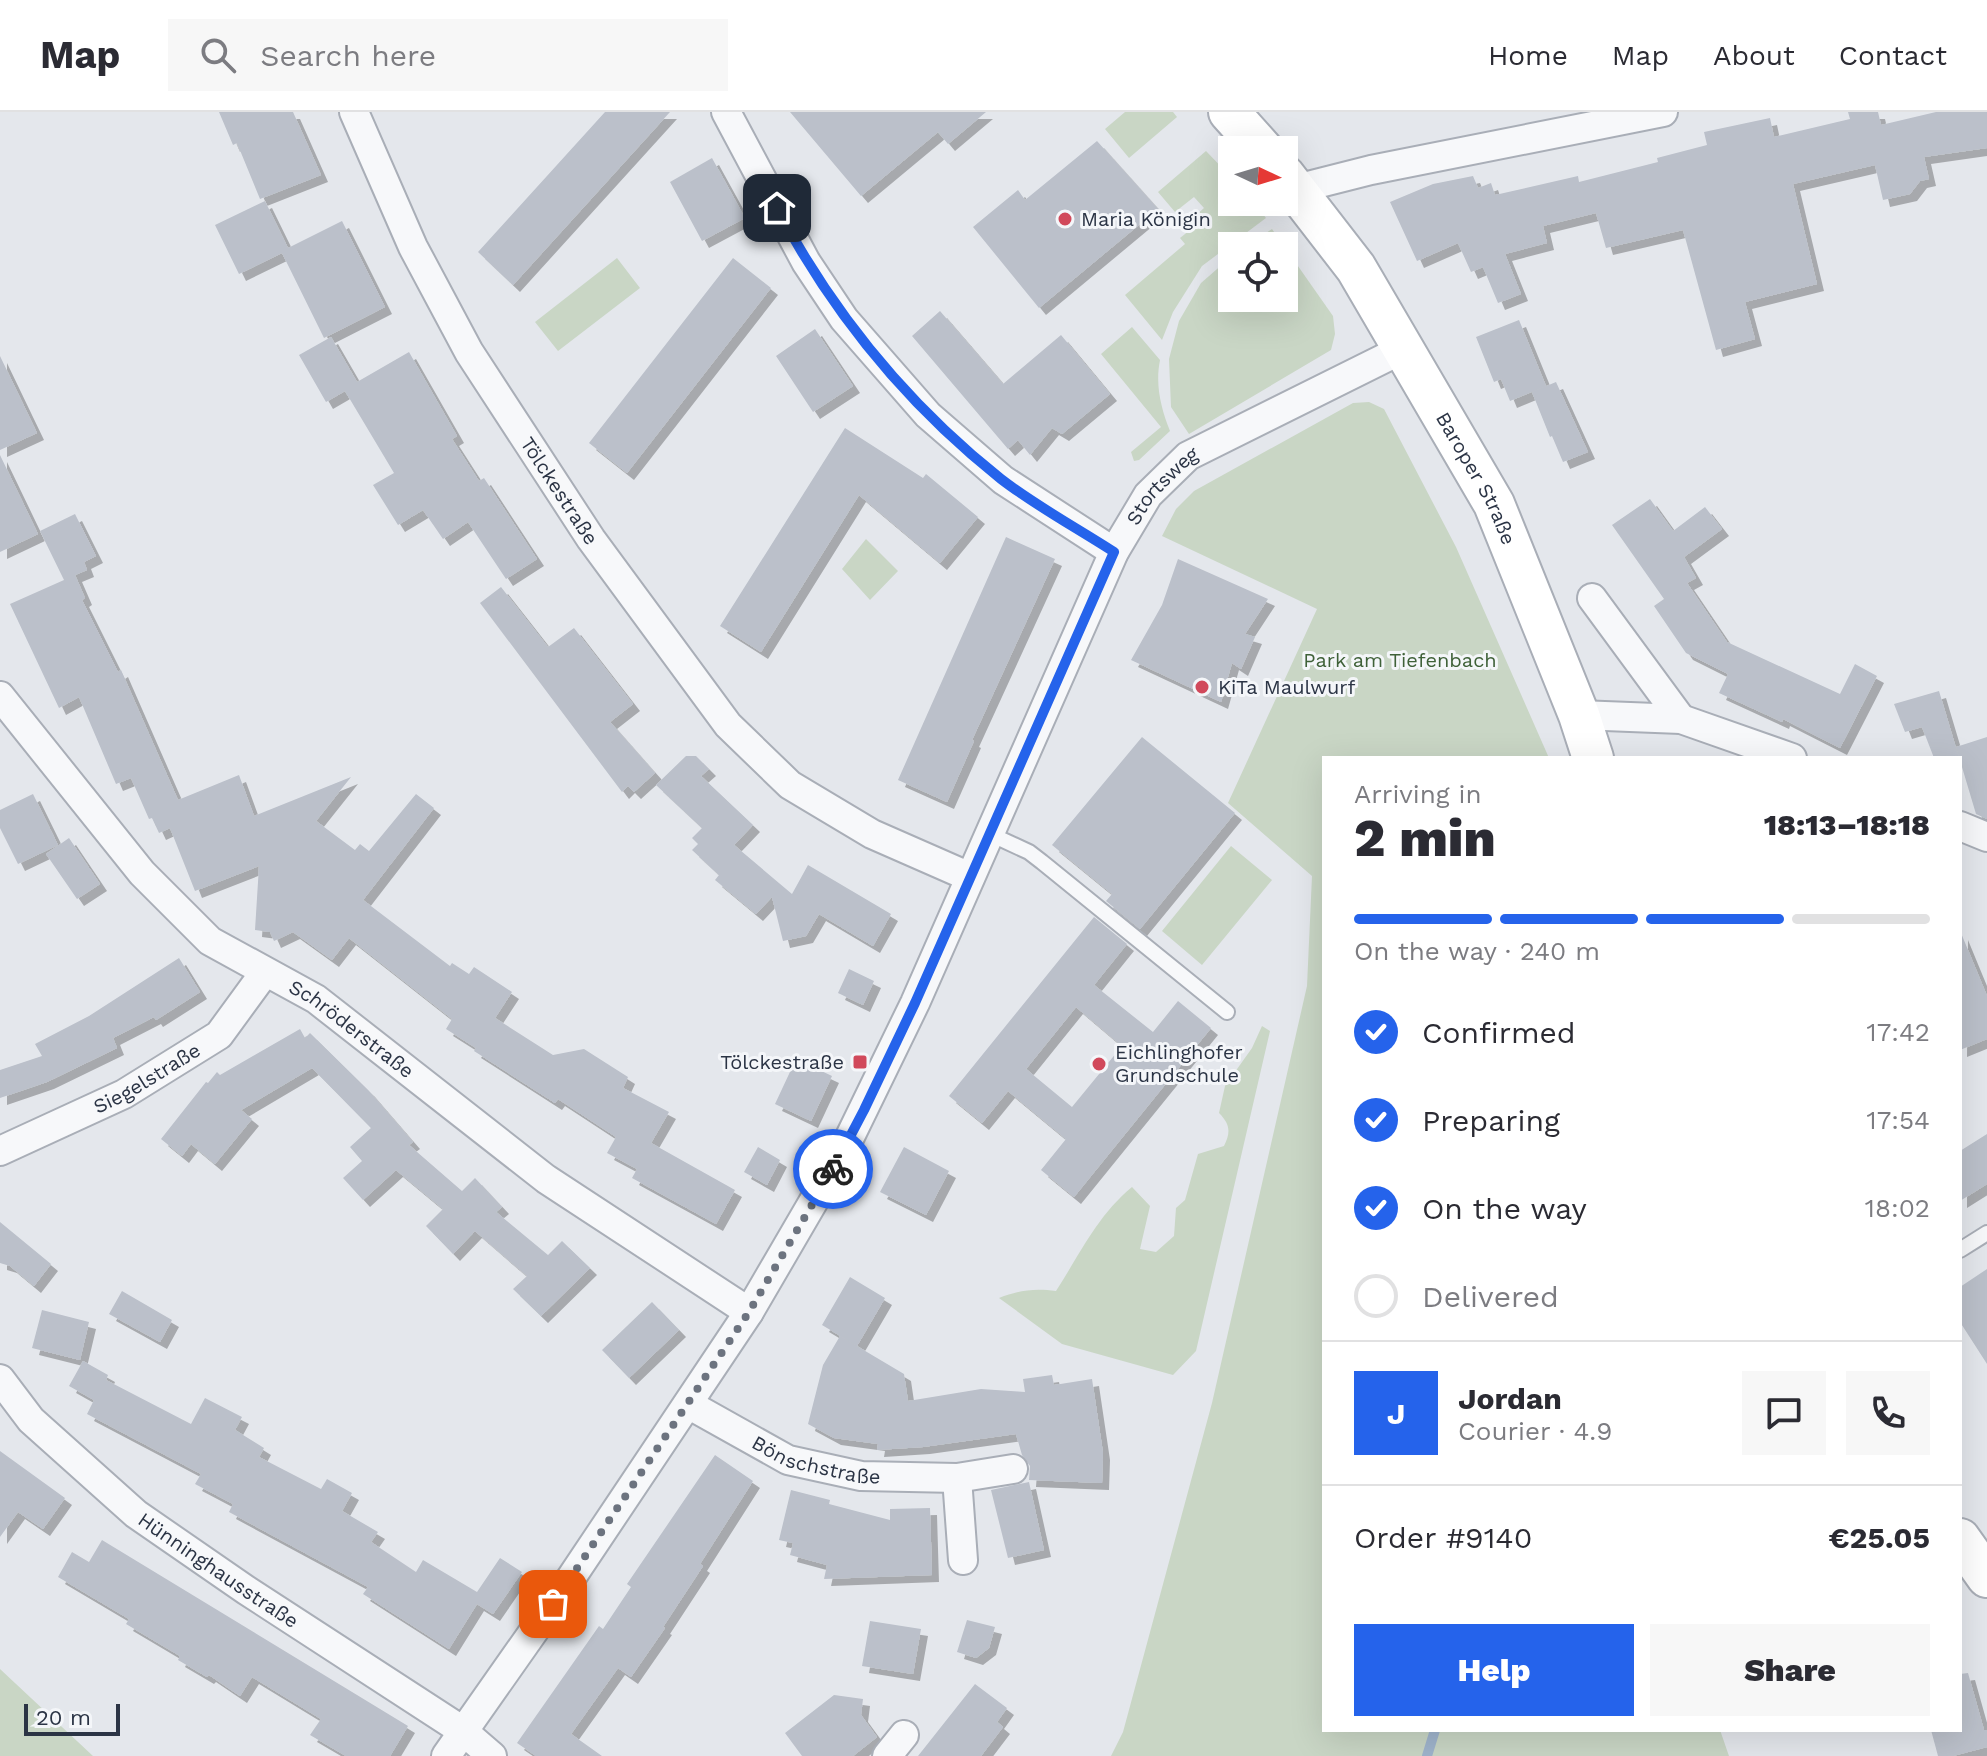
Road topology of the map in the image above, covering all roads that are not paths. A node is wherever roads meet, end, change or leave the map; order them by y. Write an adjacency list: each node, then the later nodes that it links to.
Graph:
1 (354, 112): 19 (street, Tölckestraße)
2 (726, 112): 9 (street)
3 (1229, 112): 5 (main road)
4 (1663, 112): 6 (street)
5 (1250, 136)
6 (1298, 181)
7 (1298, 192): 8 (main road, Baroper Straße)
8 (1405, 348): 9 (street, Stortsweg); 12 (main road, Baroper Straße)
9 (1114, 552): 17 (street, Stortsweg)
10 (1592, 598): 13 (street)
11 (0, 696): 20 (street, Schröderstraße)
12 (1579, 715): 13 (street); 14 (main road, Baroper Straße)
13 (1681, 719): 15 (street)
14 (1592, 756)
15 (1786, 756)
16 (1962, 827): 18 (street)
17 (990, 834): 19 (street, Stortsweg); 21 (lane)
18 (1987, 837)
19 (970, 877): 25 (street, Stortsweg)
20 (265, 972): 22 (street, Siegelstraße); 25 (street, Schröderstraße)
21 (1227, 1012)
22 (0, 1151)
23 (1987, 1233): 24 (lane)
24 (1962, 1249)
25 (749, 1312): 27 (street, Stortsweg)
26 (0, 1379): 33 (street, Hünninghausstraße)
27 (688, 1404): 29 (street, Bönschstraße); 33 (street, Stortsweg)
28 (1013, 1469): 29 (street, Bönschstraße)
29 (957, 1478): 31 (street)
30 (1962, 1542): 32 (main road)
31 (963, 1560)
32 (1987, 1577)
33 (463, 1731): 34 (street, Stortsweg); 35 (street)
34 (446, 1756)
35 (492, 1756)

